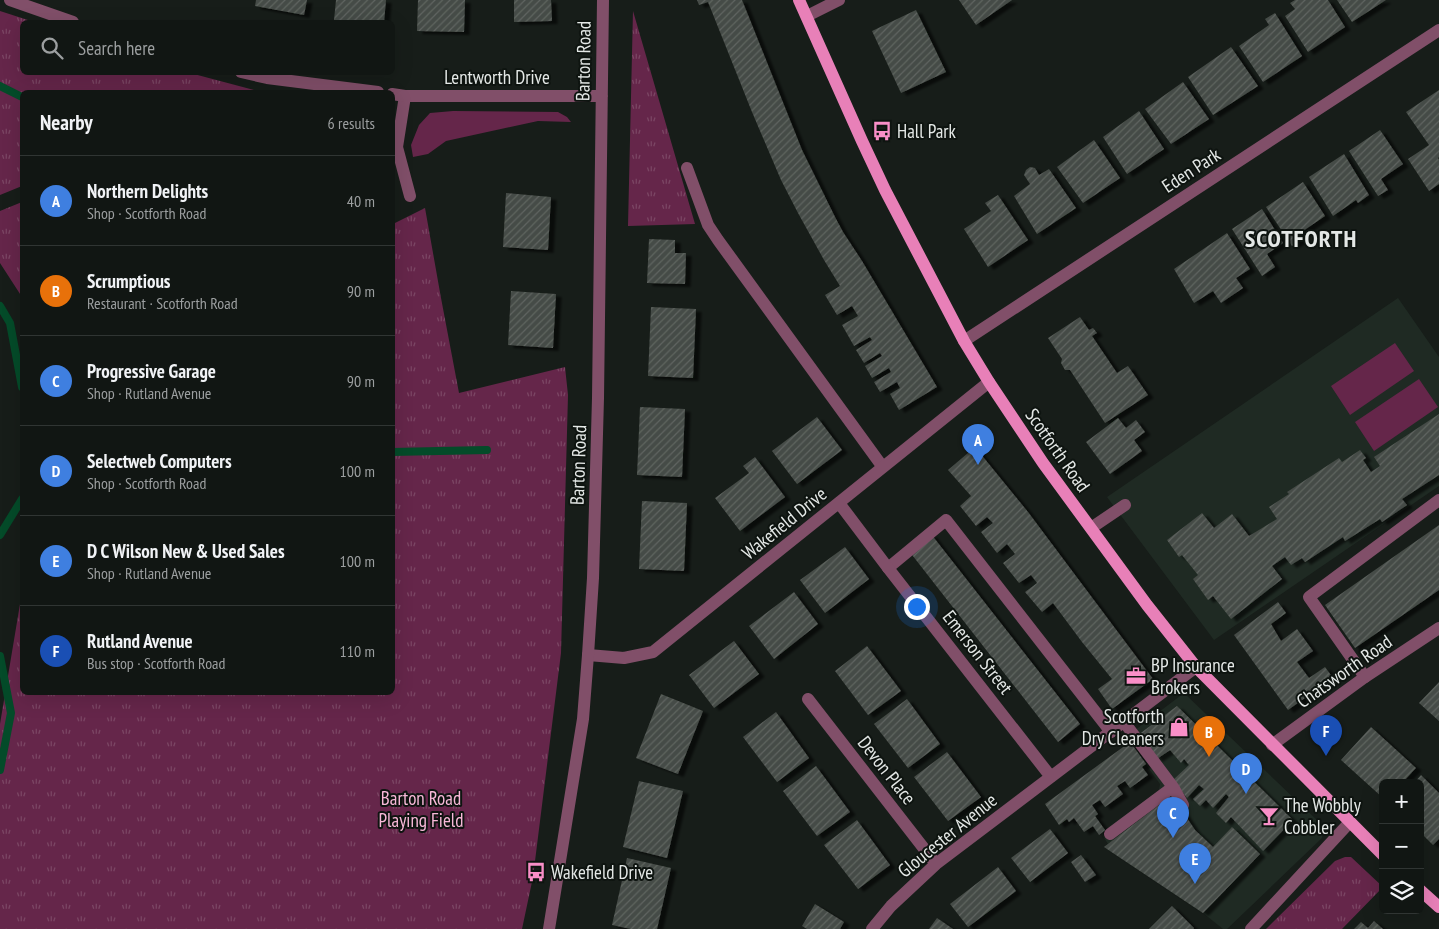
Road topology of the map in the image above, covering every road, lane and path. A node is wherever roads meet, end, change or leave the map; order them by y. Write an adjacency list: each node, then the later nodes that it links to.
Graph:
1 (10, 0): 6 (street)
2 (603, 0): 11 (street, Barton Road)
3 (799, 0): 5 (main road, Scotforth Road)
4 (839, 0): 5 (street)
5 (806, 16): 15 (main road, Scotforth Road)
6 (67, 20)
7 (1439, 30): 15 (street, Eden Park)
8 (254, 75): 9 (street)
9 (362, 90)
10 (399, 95): 11 (street, Lentworth Drive); 12 (street)
11 (602, 96): 24 (street, Barton Road)
12 (395, 149): 14 (street)
13 (687, 168): 17 (street)
14 (410, 196)
15 (964, 341): 16 (main road, Scotforth Road)
16 (989, 382): 17 (street, Wakefield Drive); 21 (main road, Scotforth Road)
17 (882, 466): 19 (street, Wakefield Drive)
18 (1439, 500): 26 (street)
19 (839, 502): 22 (street, Emerson Street); 24 (street, Wakefield Drive)
20 (1124, 505): 21 (street)
21 (1091, 528): 25 (main road, Scotforth Road)
22 (888, 568): 29 (street); 31 (street, Emerson Street)
23 (1439, 628): 26 (street, Chatsworth Road)
24 (588, 654): 40 (street, Barton Road)
25 (1196, 667): 28 (street, Gloucester Avenue); 30 (main road, Scotforth Road)
26 (1365, 677): 30 (street, Chatsworth Road)
27 (808, 699): 37 (street, Devon Place)
28 (1124, 722): 29 (street, Gloucester Avenue); 32 (street)
29 (1111, 732): 31 (street, Gloucester Avenue)
30 (1272, 745): 34 (main road, Scotforth Road)
31 (1052, 777): 37 (street, Gloucester Avenue)
32 (1173, 787): 33 (street); 35 (street)
33 (1183, 806)
34 (1350, 822): 36 (main road, Scotforth Road); 42 (street)
35 (1110, 834)
36 (1379, 851)
37 (936, 864): 41 (street, Gloucester Avenue)
38 (1424, 894): 39 (main road)
39 (1439, 907)
40 (549, 929)
41 (872, 929)
42 (1251, 929)

